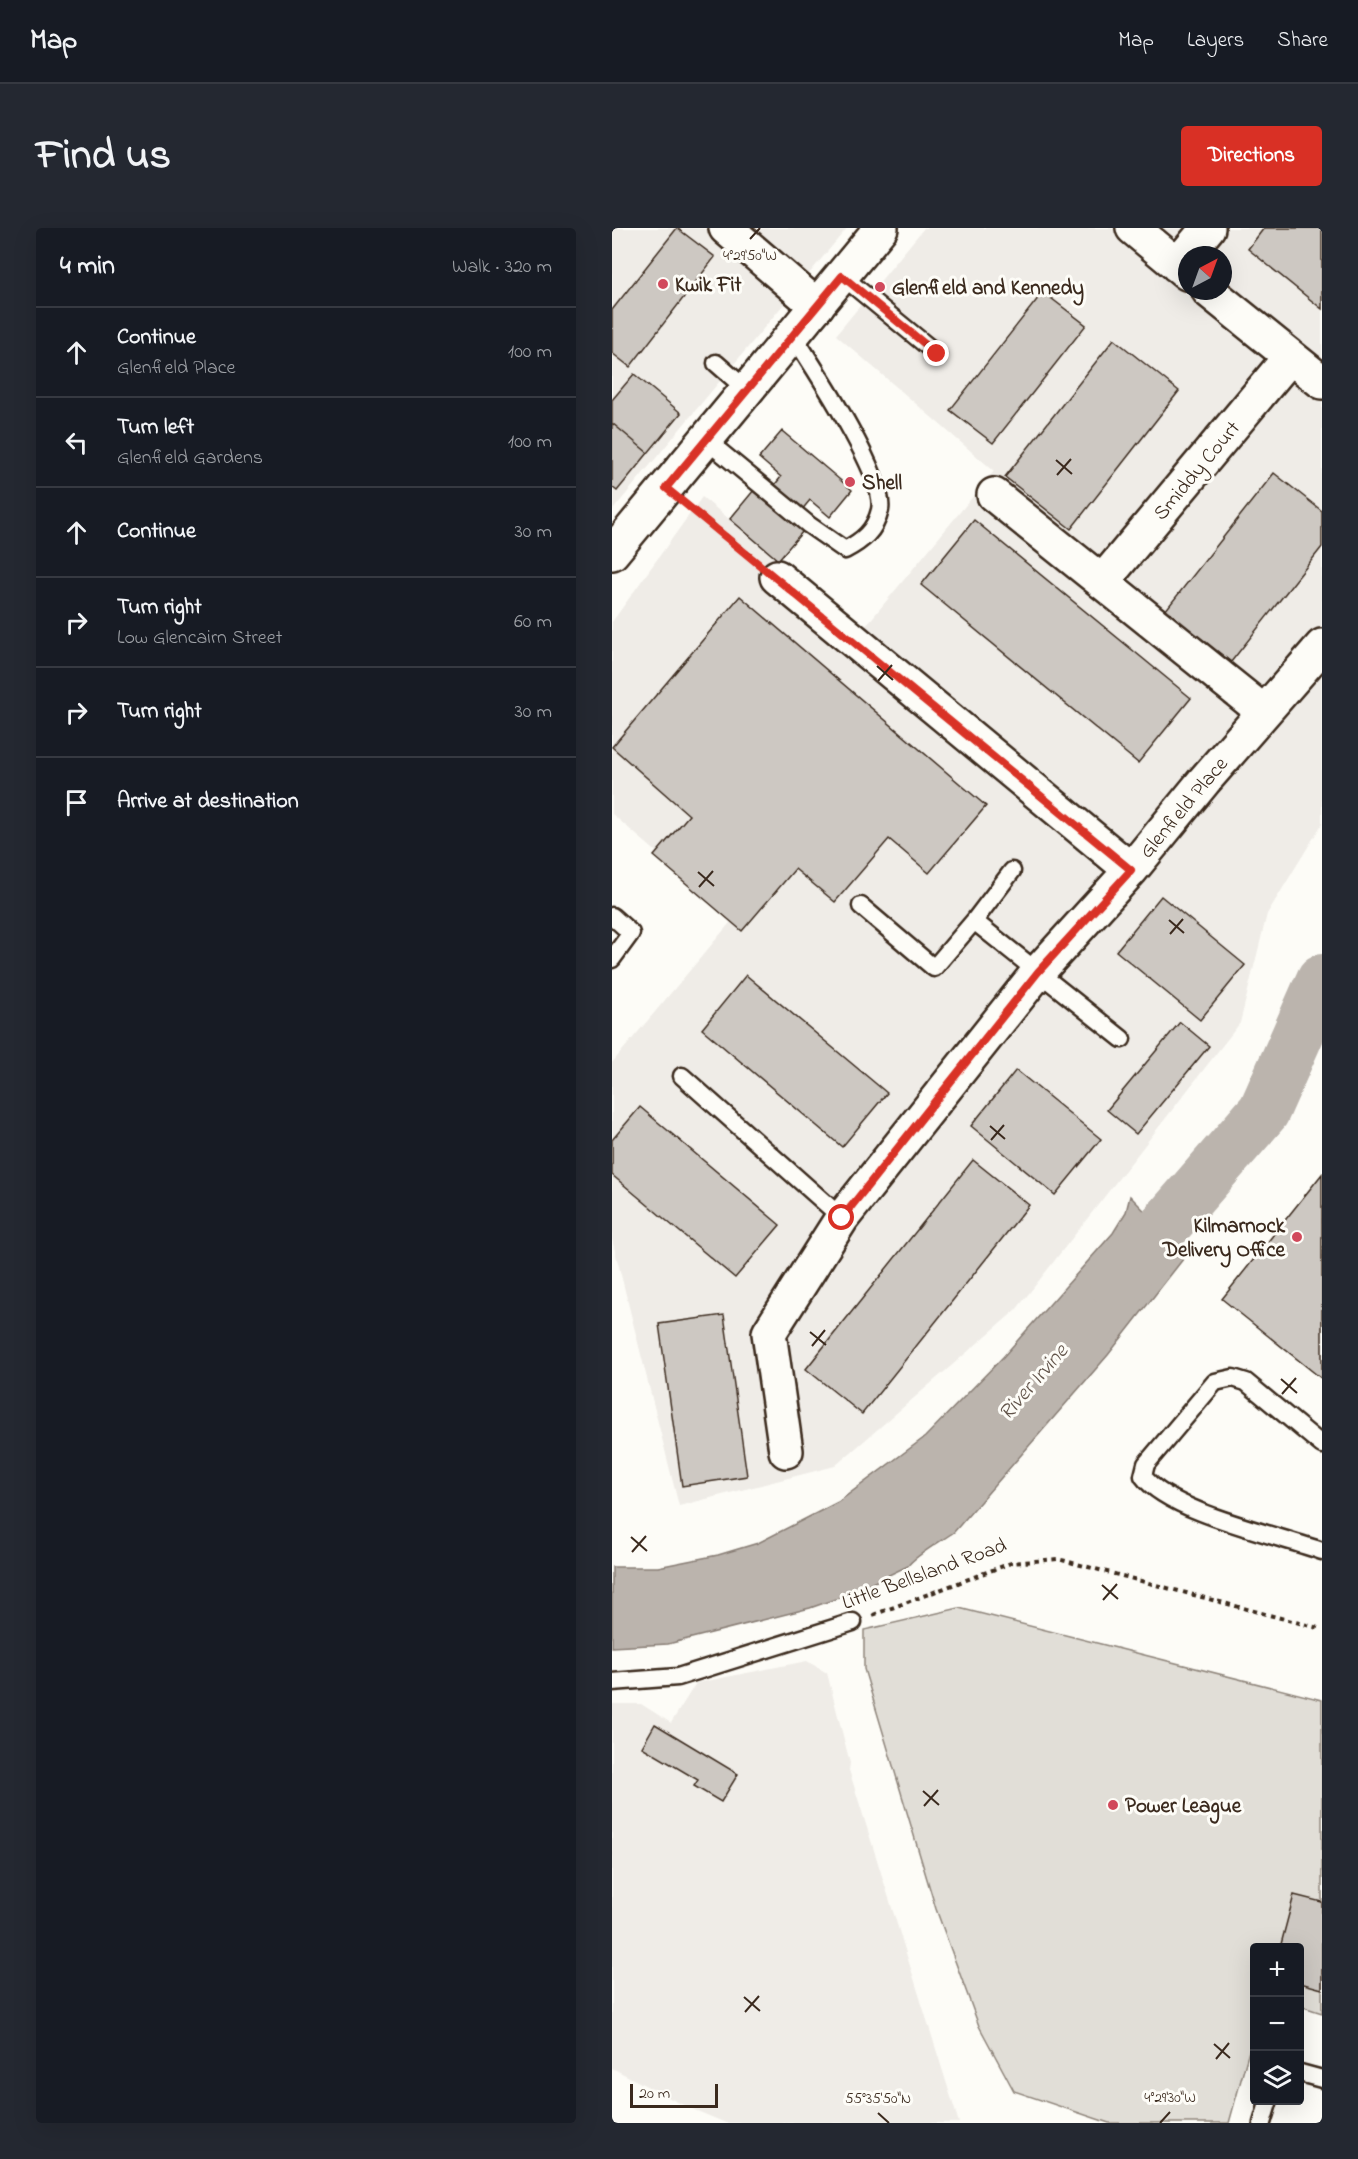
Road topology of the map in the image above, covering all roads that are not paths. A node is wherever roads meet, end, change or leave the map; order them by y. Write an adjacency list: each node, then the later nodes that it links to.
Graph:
1 (881, 228): 7 (street)
2 (1133, 228): 6 (street)
3 (1208, 228): 5 (street)
4 (735, 231): 9 (street)
5 (1197, 246)
6 (1178, 266)
7 (842, 276): 9 (street); 11 (lane)
8 (1220, 300): 12 (street)
9 (817, 306): 10 (street)
10 (793, 334): 15 (street); 16 (lane)
11 (937, 354)
12 (1290, 357): 14 (street); 20 (street, Smiddy Court)
13 (716, 363): 15 (lane)
14 (1322, 382)
15 (747, 390): 16 (street)
16 (706, 440): 18 (street)
17 (994, 495): 20 (street)
18 (612, 553)
19 (777, 577): 23 (street)
20 (1102, 582): 22 (street)
21 (1322, 646): 22 (street, Glenfield Place)
22 (1264, 712): 23 (street, Glenfield Place)
23 (1131, 870): 29 (street, Glenfield Place)
24 (1012, 871): 27 (lane)
25 (861, 906): 27 (lane)
26 (612, 916): 28 (lane)
27 (974, 921): 29 (lane)
28 (612, 959)
29 (1038, 972): 30 (lane); 32 (street, Glenfield Place)
30 (1122, 1040)
31 (682, 1076): 32 (lane)
32 (842, 1218): 34 (street, Glenfield Place)
33 (1322, 1445): 35 (lane)
34 (786, 1451)
35 (1322, 1551)
36 (853, 1622): 37 (lane, Little Bellsland Road)
37 (612, 1682)
38 (1304, 2074): 39 (lane)
39 (1322, 2079)
40 (1267, 2105): 41 (lane)
41 (1262, 2123)

